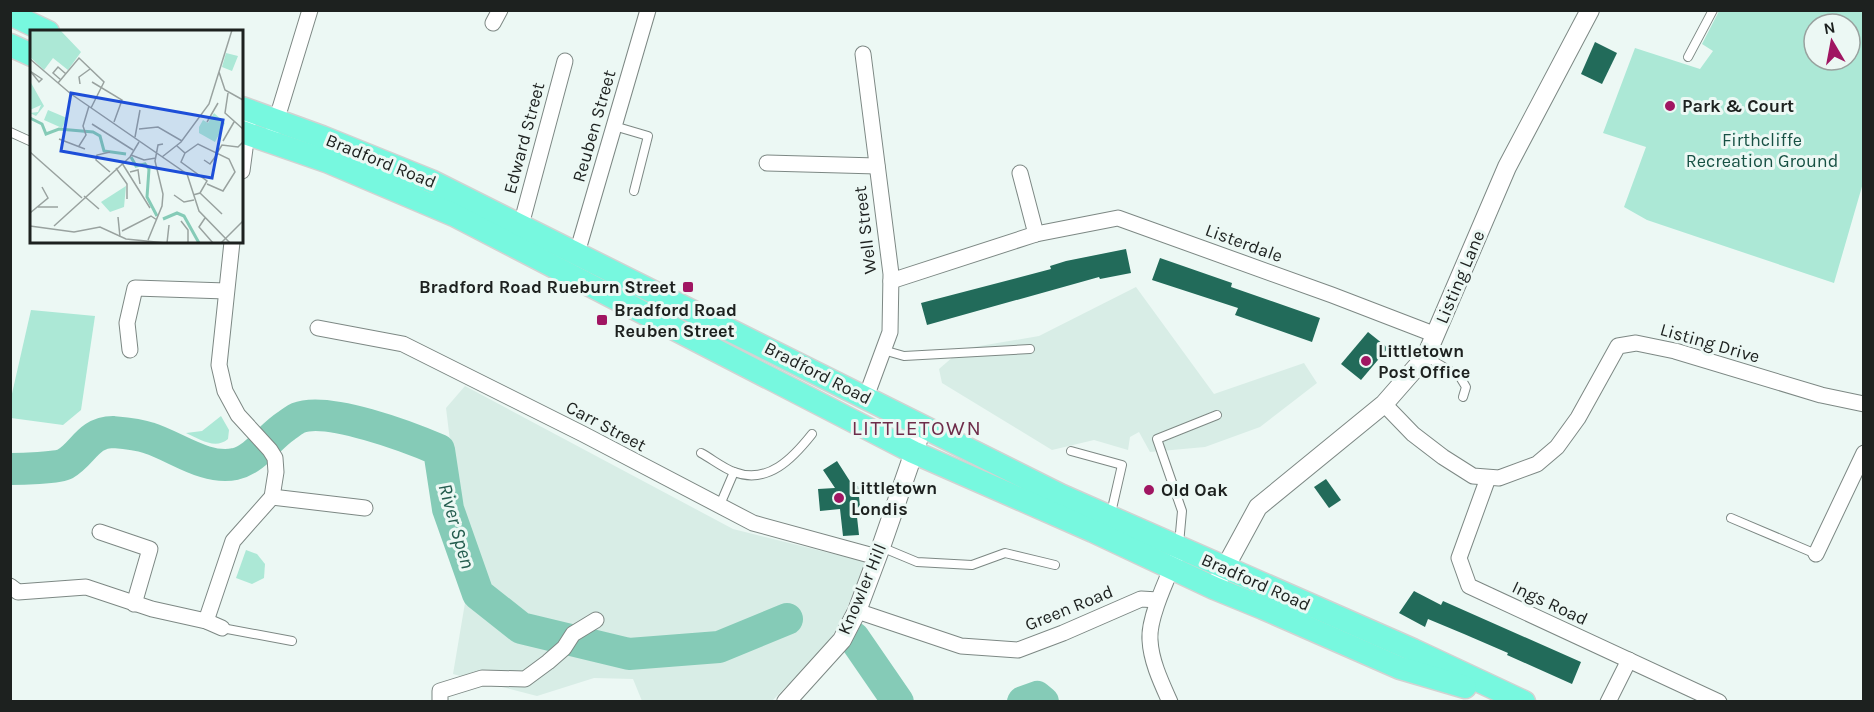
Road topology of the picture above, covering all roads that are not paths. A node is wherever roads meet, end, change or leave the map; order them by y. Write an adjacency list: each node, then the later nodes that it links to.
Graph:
1 (309, 10): 15 (street)
2 (648, 10): 13 (street, Reuben Street)
3 (1590, 10): 29 (street, Listing Lane)
4 (1713, 10): 10 (lane)
5 (10, 14): 6 (main road)
6 (44, 30)
7 (10, 45): 8 (main road)
8 (30, 54)
9 (863, 54): 19 (street, Well Street)
10 (1688, 57)
11 (565, 61): 22 (street, Edward Street)
12 (245, 122): 15 (main road, Bradford Road); 17 (street)
13 (614, 126): 21 (lane); 25 (street, Reuben Street)
14 (10, 132): 16 (lane)
15 (273, 132): 22 (main road, Bradford Road); 42 (main road, Bradford Road)
16 (30, 141)
17 (243, 155)
18 (767, 163): 19 (street)
19 (877, 166): 26 (street, Well Street)
20 (1020, 173): 23 (street)
21 (634, 191)
22 (521, 225): 25 (main road, Bradford Road)
23 (1036, 234): 26 (street, Listerdale); 29 (street, Listerdale)
24 (231, 243): 27 (street)
25 (577, 253): 34 (main road, Bradford Road)
26 (891, 281): 31 (street, Well Street)
27 (226, 291): 30 (street); 47 (street)
28 (318, 328): 48 (street, Carr Street)
29 (1436, 335): 33 (street, Listing Lane)
30 (130, 350)
31 (883, 350): 32 (lane); 34 (street, Well Street)
32 (1030, 350)
33 (1426, 356): 35 (lane); 36 (street, Listing Lane)
34 (866, 397): 39 (main road, Bradford Road)
35 (1463, 397)
36 (1384, 404): 46 (street); 57 (street, Listing Lane)
37 (1863, 404): 46 (street, Listing Drive)
38 (1217, 415): 55 (lane)
39 (923, 426): 42 (street, Knowler Hill); 50 (main road, Bradford Road)
40 (812, 434): 45 (lane)
41 (1071, 451): 50 (lane)
42 (913, 452): 53 (street, Knowler Hill); 55 (main road, Bradford Road)
43 (701, 453): 45 (lane)
44 (1863, 453): 54 (street)
45 (734, 472): 48 (lane)
46 (1488, 478): 67 (street, Ings Road)
47 (272, 497): 49 (street); 64 (street)
48 (719, 507): 53 (street, Carr Street)
49 (365, 508)
50 (1110, 518): 55 (main road, Bradford Road)
51 (1731, 518): 54 (lane)
52 (100, 532): 61 (street)
53 (879, 552): 56 (lane); 62 (street, Knowler Hill)
54 (1816, 554)
55 (1175, 559): 57 (main road, Bradford Road); 59 (main road, Bradford Road); 60 (street)
56 (1055, 565)
57 (1224, 568): 59 (street, Listing Lane); 72 (main road, Bradford Road)
58 (10, 586): 61 (street)
59 (1214, 588): 71 (main road, Bradford Road)
60 (1158, 600): 62 (street, Green Road); 70 (street)
61 (134, 604): 64 (street)
62 (856, 611): 69 (street, Knowler Hill)
63 (596, 620): 68 (street)
64 (206, 621): 65 (street)
65 (222, 628): 66 (lane)
66 (292, 641)
67 (1629, 660): 73 (street); 74 (street, Ings Road)
68 (441, 702)
69 (786, 702)
70 (1170, 702)
71 (1516, 702)
72 (1524, 702)
73 (1608, 702)
74 (1719, 702)

